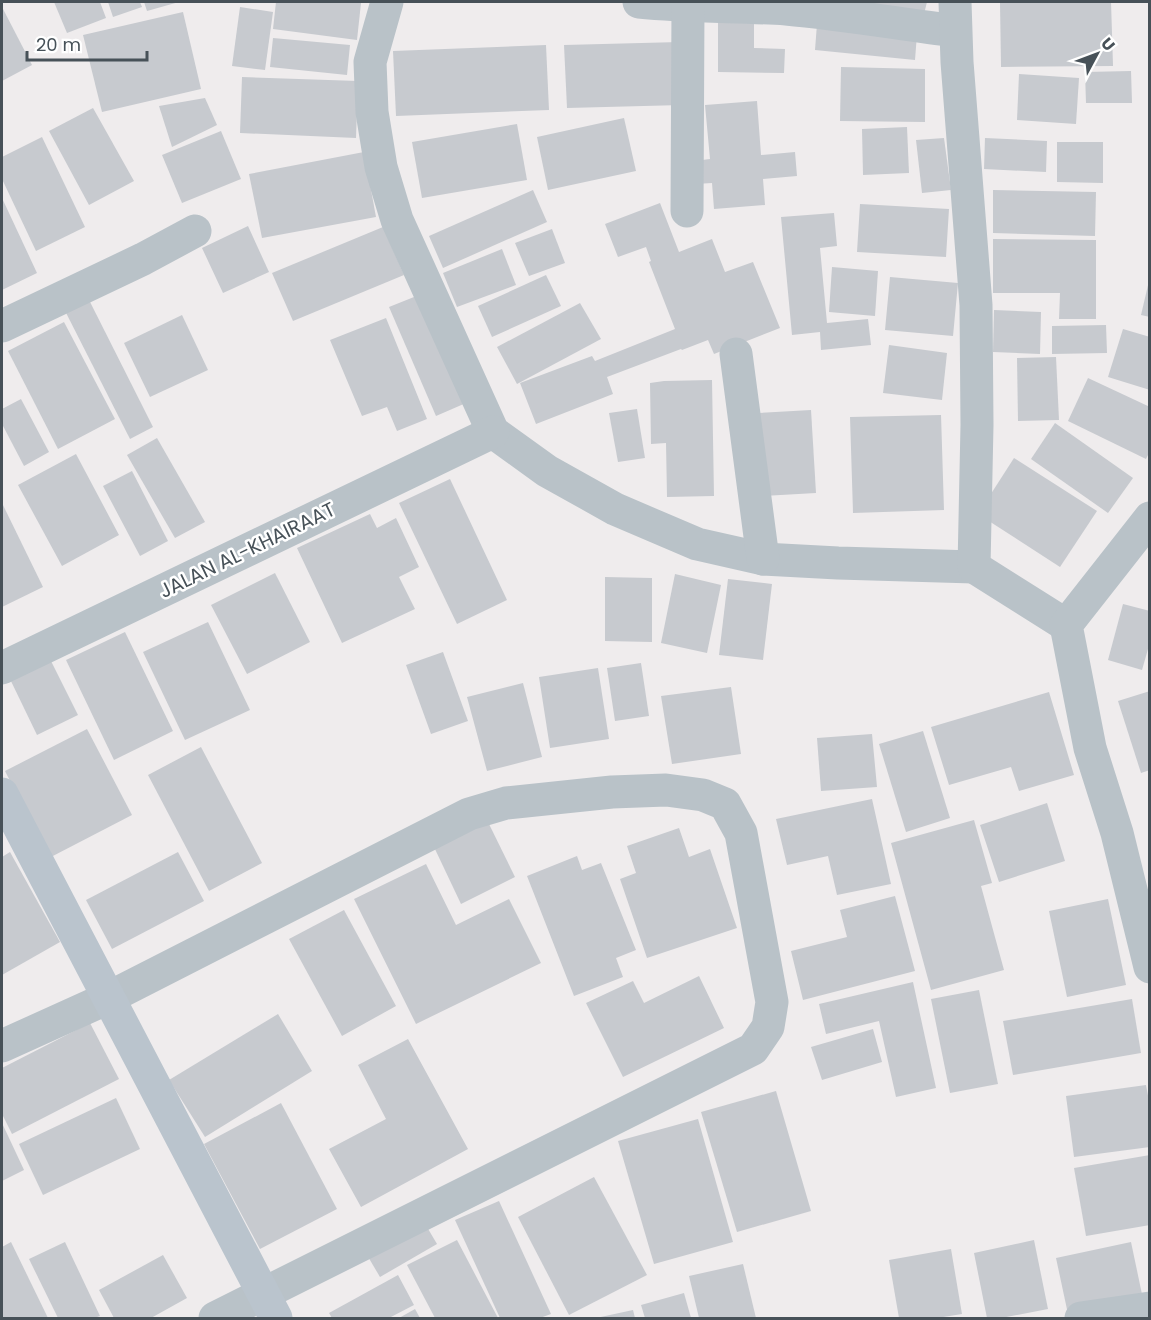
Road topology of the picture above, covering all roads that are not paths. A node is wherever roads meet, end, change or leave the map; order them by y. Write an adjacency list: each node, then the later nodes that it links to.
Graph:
1 (387, 2): 9 (street)
2 (639, 2): 3 (street)
3 (688, 5): 4 (street); 5 (street)
4 (955, 16): 12 (street)
5 (687, 211)
6 (195, 231): 7 (street)
7 (2, 326)
8 (736, 354): 11 (street)
9 (493, 432): 11 (street); 14 (street, JALAN AL-KHAIRAAT)
10 (1149, 518): 13 (street)
11 (763, 559): 12 (street)
12 (974, 567): 13 (street)
13 (1066, 625): 16 (street)
14 (2, 668)
15 (2, 794): 17 (street)
16 (1149, 967)
17 (108, 998): 18 (street); 19 (street); 19 (street)
18 (2, 1047)
19 (269, 1306): 21 (street)
20 (1149, 1308): 22 (street)
21 (215, 1318)
22 (1081, 1318)

